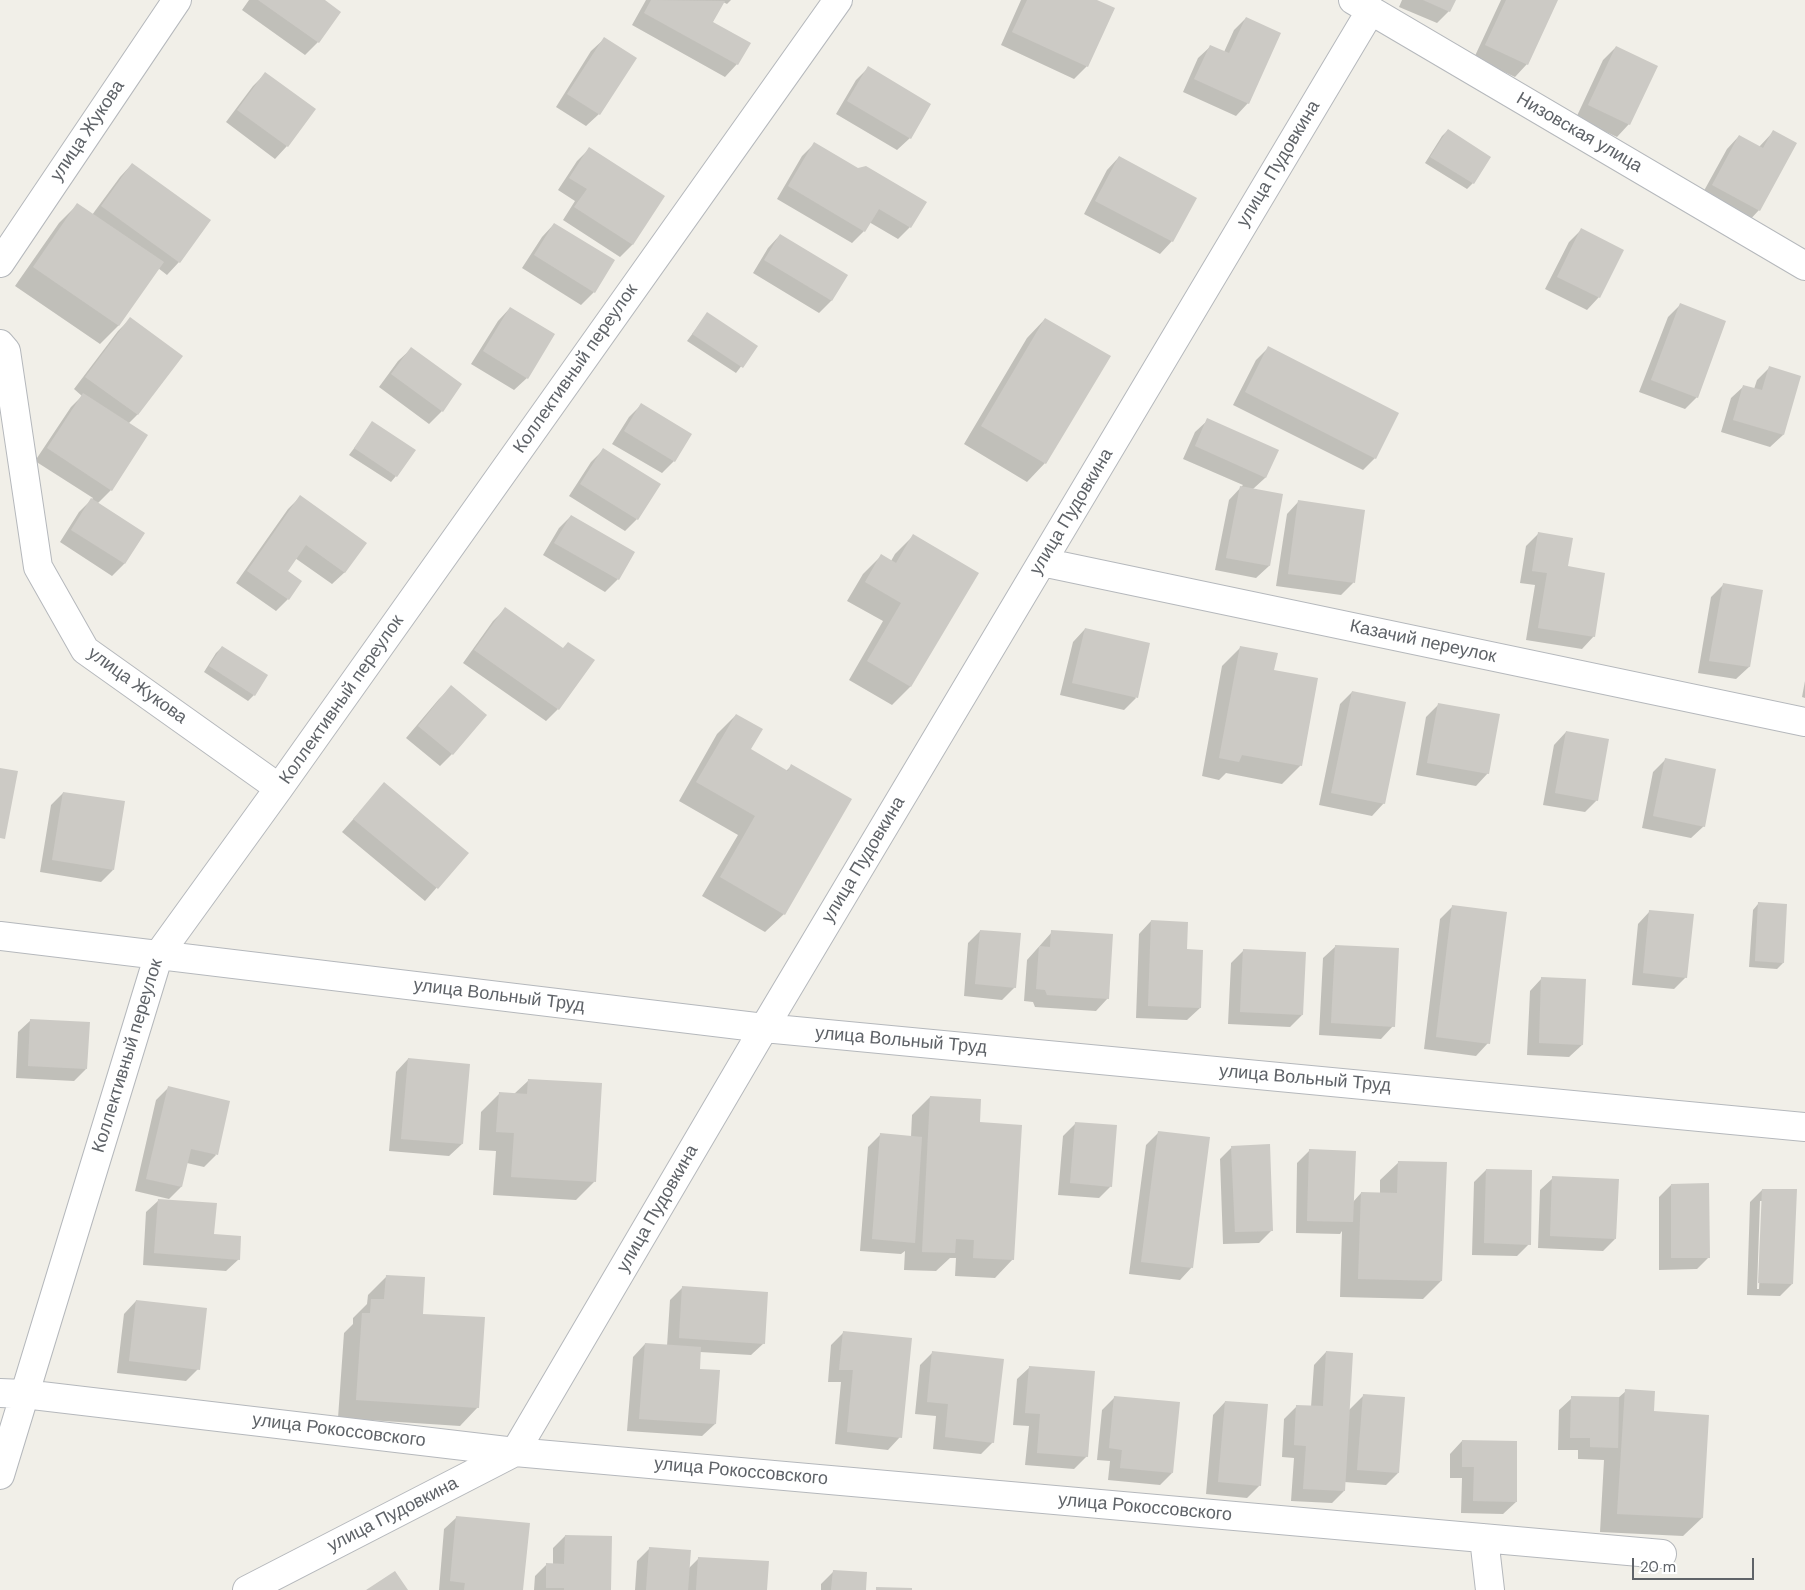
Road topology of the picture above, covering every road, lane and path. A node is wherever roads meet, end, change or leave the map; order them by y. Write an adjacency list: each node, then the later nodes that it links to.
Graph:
1 (176, 0): 4 (street, улица Жукова)
2 (838, 0): 9 (street, Коллективный переулок)
3 (1362, 5): 5 (street, Низовская улица); 7 (street, улица Пудовкина)
4 (0, 263)
5 (1805, 266)
6 (0, 344): 9 (street, улица Жукова)
7 (1042, 562): 8 (street, Казачий переулок); 12 (street, улица Пудовкина)
8 (1805, 722)
9 (279, 788): 11 (street, Коллективный переулок)
10 (0, 936): 11 (street, улица Вольный Труд)
11 (159, 954): 12 (street, улица Вольный Труд); 14 (street, Коллективный переулок)
12 (764, 1028): 13 (street, улица Вольный Труд); 15 (street, улица Пудовкина)
13 (1805, 1127)
14 (12, 1394): 15 (street, улица Рокоссовского); 16 (street, Коллективный переулок)
15 (515, 1452): 17 (street, улица Рокоссовского); 19 (street, улица Пудовкина)
16 (0, 1474)
17 (1484, 1538): 18 (street, улица Рокоссовского); 20 (street)
18 (1662, 1554)
19 (247, 1590)
20 (1490, 1590)

